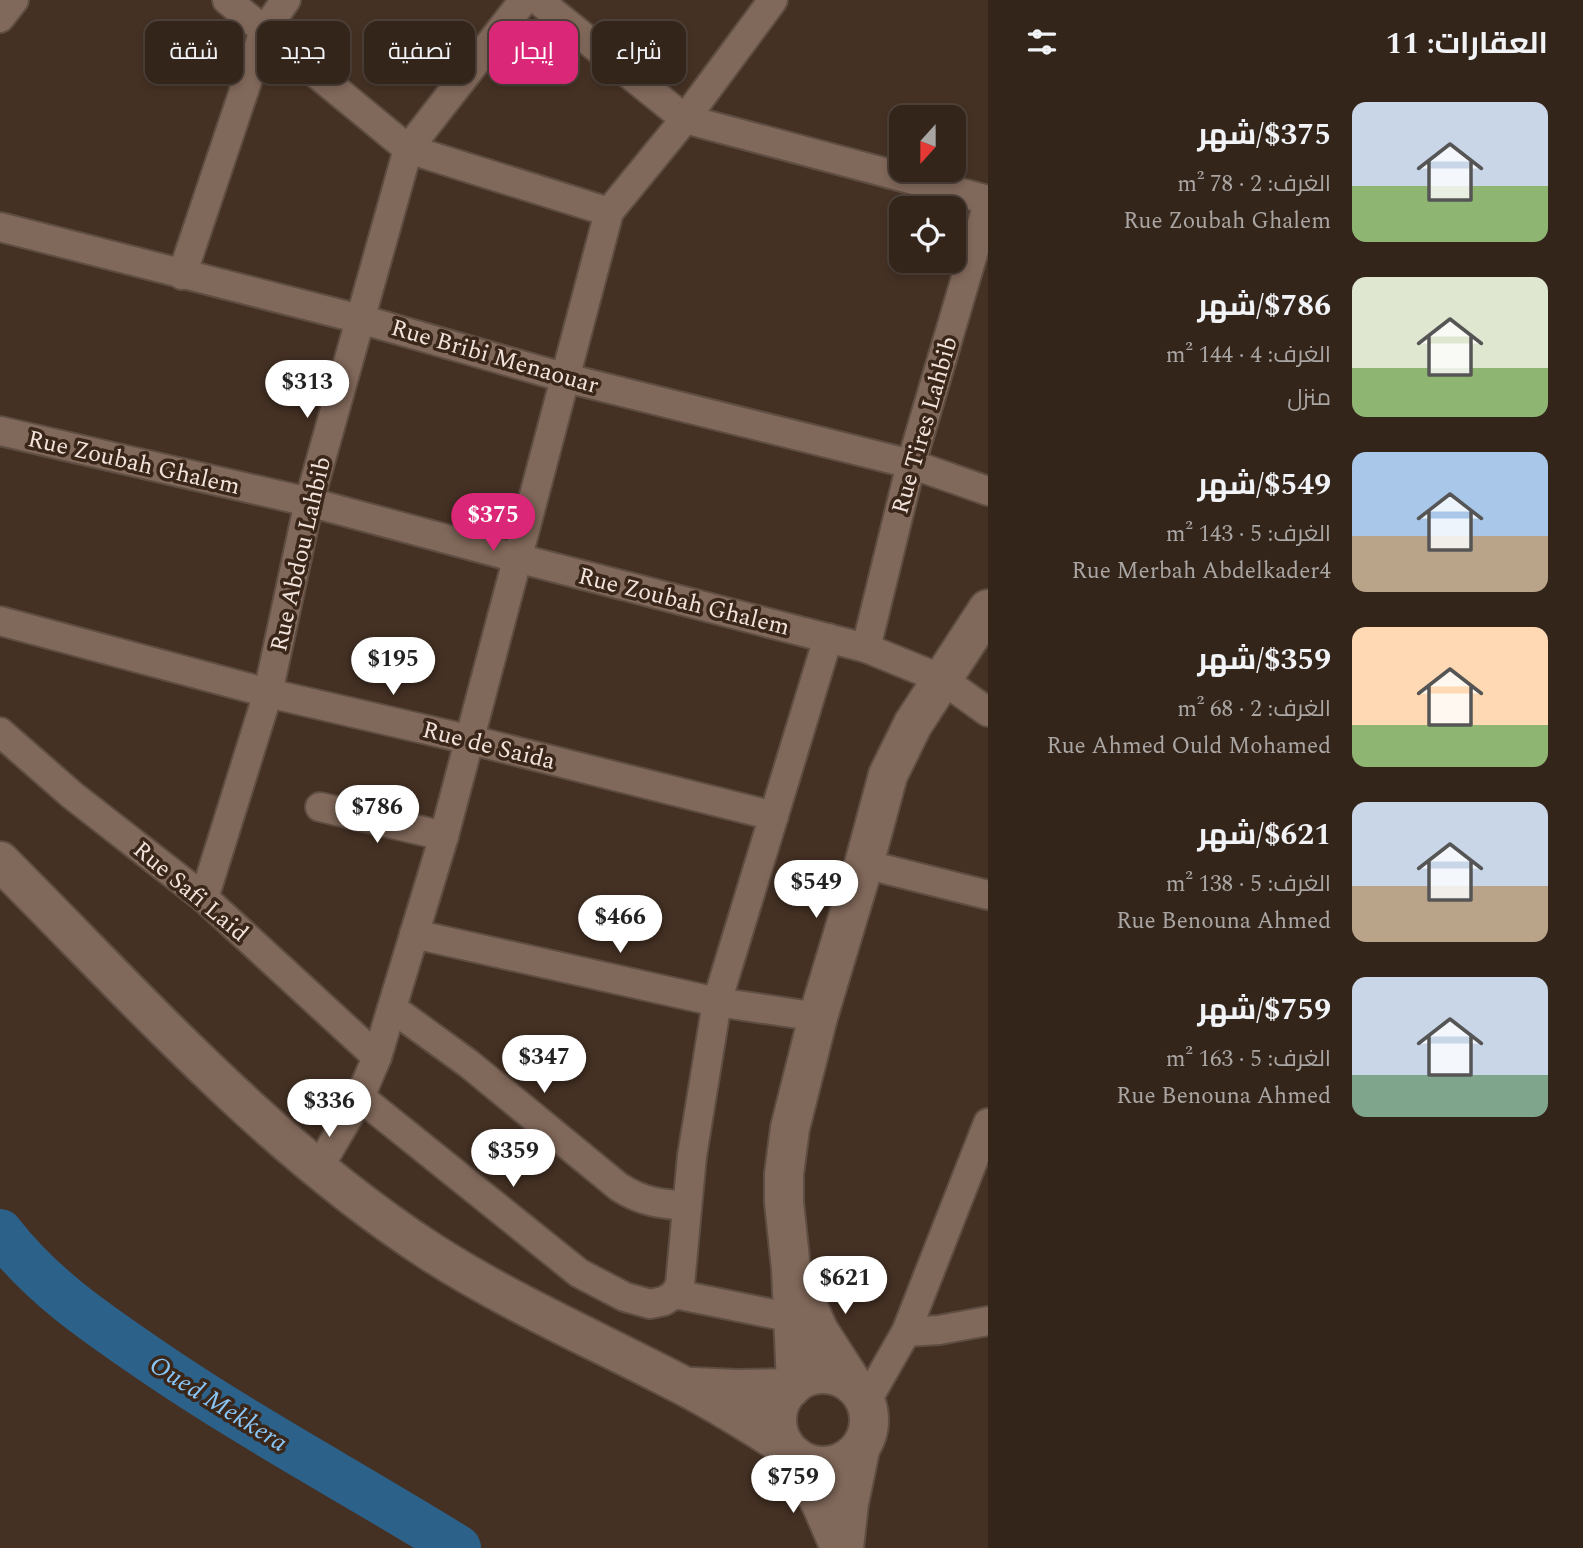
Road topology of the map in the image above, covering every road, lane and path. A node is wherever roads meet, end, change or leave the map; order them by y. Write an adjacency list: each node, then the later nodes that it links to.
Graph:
1 (227, 0): 7 (street)
2 (286, 0): 6 (street)
3 (524, 0): 11 (street, Rue Abdou Lahbib)
4 (538, 0): 10 (street)
5 (772, 0): 10 (street)
6 (271, 21)
7 (257, 25)
8 (257, 52): 15 (street)
9 (329, 84): 11 (street)
10 (685, 119): 12 (street); 13 (street)
11 (408, 149): 13 (street); 16 (street, Rue Abdou Lahbib)
12 (988, 202): 19 (street, Rue Tires Lahbib)
13 (609, 212): 17 (street)
14 (0, 227): 15 (street, Rue Bribi Menaouar)
15 (182, 275): 16 (street, Rue Bribi Menaouar)
16 (360, 319): 17 (street, Rue Bribi Menaouar); 21 (street, Rue Abdou Lahbib)
17 (566, 378): 19 (street, Rue Bribi Menaouar); 22 (street)
18 (0, 431): 21 (street, Rue Zoubah Ghalem)
19 (911, 464): 20 (street, Rue Bribi Menaouar); 26 (street, Rue Tires Lahbib)
20 (988, 491)
21 (309, 502): 22 (street, Rue Zoubah Ghalem); 28 (street, Rue Abdou Lahbib)
22 (517, 558): 25 (street, Rue Zoubah Ghalem); 31 (street)
23 (988, 609): 27 (main road)
24 (0, 621): 28 (street, Rue de Saida)
25 (828, 638): 26 (street, Rue Zoubah Ghalem); 33 (street)
26 (866, 648): 27 (street, Rue Zoubah Ghalem)
27 (942, 679): 29 (street, Rue Zoubah Ghalem); 36 (main road)
28 (268, 693): 31 (street, Rue de Saida); 38 (street, Rue Abdou Lahbib)
29 (988, 712)
30 (0, 732): 38 (street, Rue Safi Laid)
31 (471, 740): 33 (street, Rue de Saida); 34 (street)
32 (320, 807): 34 (street)
33 (774, 816): 40 (street)
34 (444, 836): 39 (street)
35 (0, 861): 46 (main road)
36 (864, 864): 37 (street); 42 (main road)
37 (988, 895)
38 (204, 898): 43 (street, Rue Safi Laid)
39 (414, 934): 40 (street); 41 (street)
40 (717, 1002): 42 (street); 47 (street)
41 (392, 1008): 43 (street); 47 (street)
42 (818, 1017): 48 (main road)
43 (377, 1057): 44 (street)
44 (360, 1097): 46 (street); 49 (street)
45 (988, 1123): 52 (street)
46 (318, 1169): 54 (main road)
47 (687, 1206): 49 (street)
48 (791, 1269): 50 (main road); 55 (main road)
49 (675, 1294): 50 (street)
50 (793, 1318): 53 (main road)
51 (988, 1321): 52 (street)
52 (906, 1332): 55 (street)
53 (793, 1385): 54 (main road); 55 (main road); 57 (main road)
54 (684, 1386): 57 (main road)
55 (861, 1394): 56 (main road)
56 (860, 1450): 57 (main road); 58 (main road)
57 (790, 1451): 58 (main road)
58 (842, 1548)

